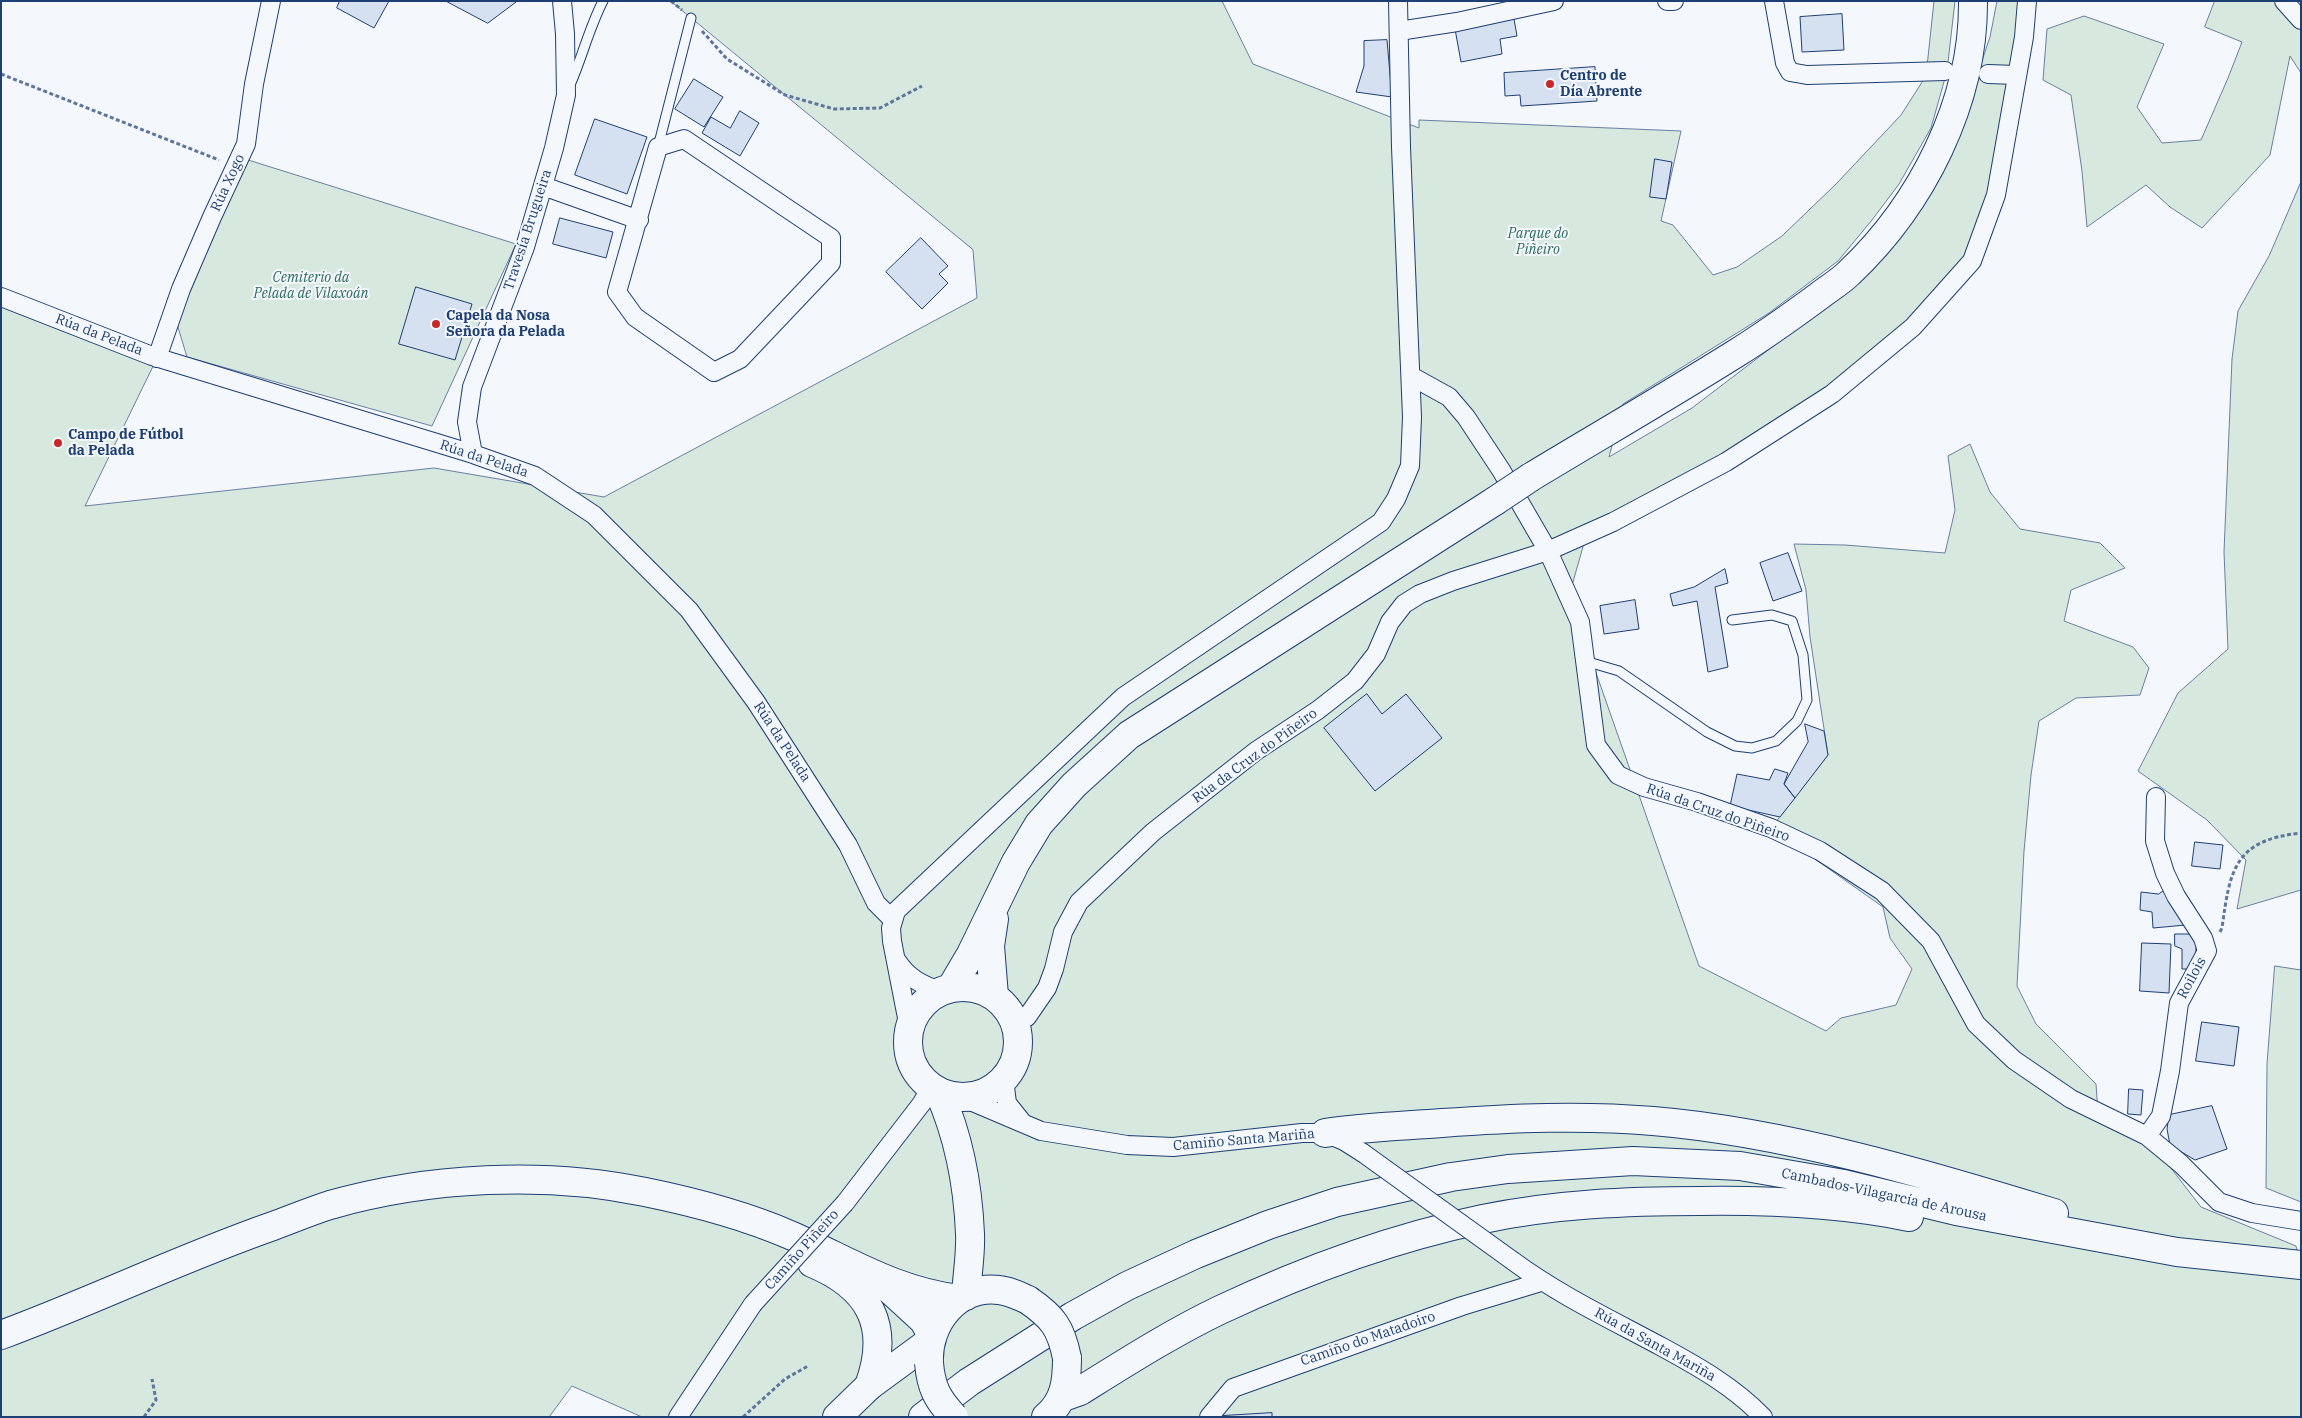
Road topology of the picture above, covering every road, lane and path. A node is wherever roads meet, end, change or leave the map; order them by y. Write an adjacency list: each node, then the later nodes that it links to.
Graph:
1 (271, 1): 23 (street, Rúa Xogo)
2 (562, 1): 21 (street, Travesía Brugueira)
3 (603, 1): 21 (lane)
4 (671, 1): 13 (path)
5 (1398, 1): 15 (street)
6 (1554, 1): 15 (street)
7 (1667, 1): 8 (street)
8 (1674, 1)
9 (1774, 1): 16 (street)
10 (1973, 1): 35 (main road, bridge)
11 (2027, 1): 19 (street, Rúa da Cruz do Piñeiro)
12 (2284, 1): 14 (street)
13 (691, 18): 20 (path); 22 (lane)
14 (2301, 20)
15 (1399, 31): 28 (street)
16 (1945, 71)
17 (1, 74): 23 (path)
18 (1988, 74): 19 (street)
19 (2016, 75): 30 (street, Rúa da Cruz do Piñeiro)
20 (922, 86)
21 (566, 95): 24 (street, Travesía Brugueira)
22 (658, 147): 25 (street); 25 (street)
23 (236, 167): 27 (street, Rúa Xogo)
24 (543, 186): 25 (street); 29 (street, Travesía Brugueira)
25 (639, 220)
26 (1, 297): 27 (street, Rúa da Pelada)
27 (157, 358): 29 (street, Rúa da Pelada)
28 (1411, 376): 30 (street, Rúa da Cruz do Piñeiro); 36 (street)
29 (473, 454): 36 (street, Rúa da Pelada)
30 (1548, 551): 32 (street, Rúa da Cruz do Piñeiro); 41 (street, Rúa da Cruz do Piñeiro)
31 (1732, 620): 32 (lane)
32 (1585, 661): 46 (street, Rúa da Cruz do Piñeiro)
33 (2156, 797): 37 (street, Roilois)
34 (2301, 833): 37 (path)
35 (1003, 889): 39 (main road); 40 (main road)
36 (892, 919): 38 (street)
37 (2206, 951): 46 (street, Roilois)
38 (897, 961): 39 (street); 42 (street)
39 (946, 989): 40 (main road); 42 (main road)
40 (994, 996): 41 (main road)
41 (1016, 1024): 43 (main road)
42 (909, 1028): 43 (main road)
43 (966, 1092): 44 (street, Camiño Santa Mariña); 44 (street); 47 (main road); 47 (main road); 64 (street, Camiño Piñeiro, bridge)
44 (1023, 1124): 45 (street, Camiño Santa Mariña)
45 (1325, 1134): 51 (main road); 54 (street, Camiño Santa Mariña, bridge)
46 (2147, 1136): 49 (street, Rúa da Cruz do Piñeiro)
47 (964, 1176): 50 (main road)
48 (645, 1192): 53 (main road); 57 (main road); 61 (main road)
49 (2301, 1221)
50 (970, 1235): 55 (main road); 56 (main road)
51 (2177, 1252): 52 (main road, Cambados-Vilagarcía de Arousa); 62 (main road); 67 (main road, Cambados-Vilagarcía de Arousa)
52 (2297, 1265)
53 (874, 1276): 55 (main road); 58 (main road)
54 (1541, 1282): 69 (street, Camiño do Matadoiro); 70 (street, Rúa da Santa Mariña)
55 (962, 1297): 56 (main road); 58 (main road)
56 (1020, 1297): 62 (main road, bridge)
57 (1, 1334)
58 (930, 1347): 61 (main road); 68 (main road, bridge)
59 (808, 1366): 65 (path)
60 (152, 1378): 63 (path)
61 (869, 1386): 66 (main road)
62 (1054, 1407)
63 (144, 1417)
64 (678, 1417)
65 (743, 1417)
66 (837, 1417)
67 (923, 1417)
68 (954, 1417)
69 (1209, 1417)
70 (1763, 1417)

